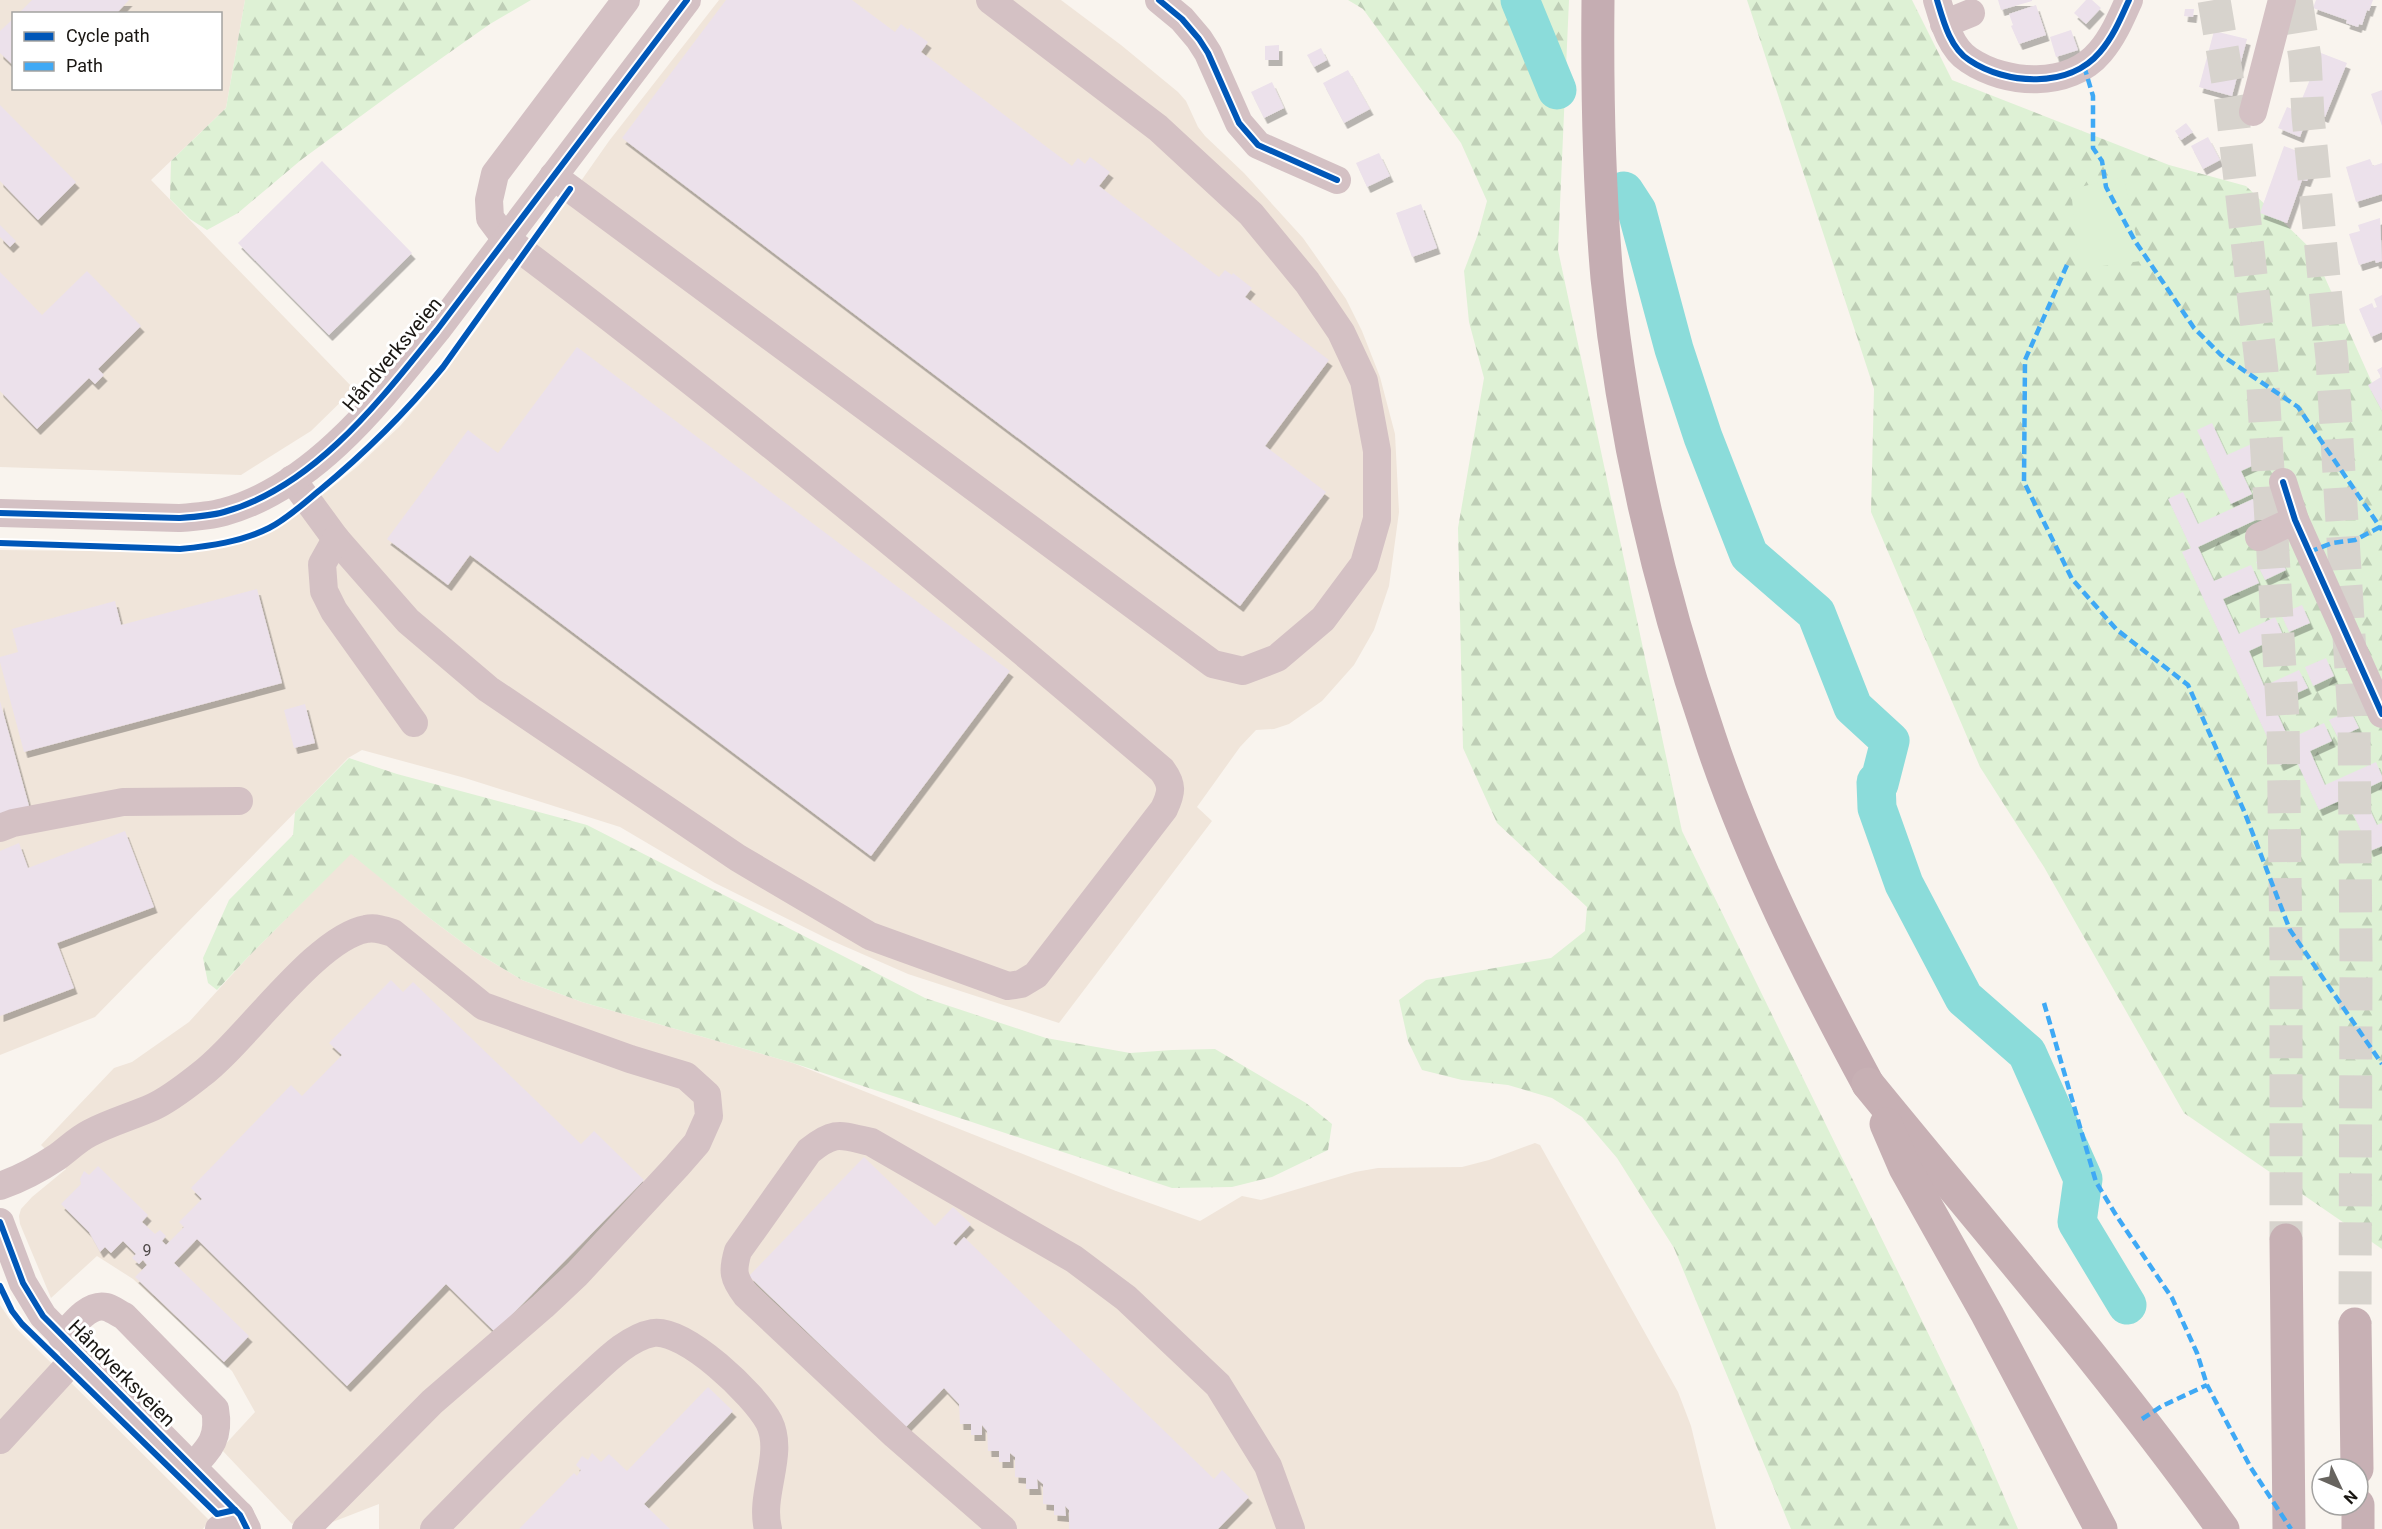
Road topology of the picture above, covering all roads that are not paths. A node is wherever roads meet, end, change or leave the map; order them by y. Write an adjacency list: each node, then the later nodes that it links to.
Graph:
1 (626, 0): 13 (street)
2 (687, 0): 11 (street, Håndverksveien)
3 (990, 0): 11 (street)
4 (1159, 0): 12 (street)
5 (1598, 0): 24 (main road)
6 (2129, 0): 8 (street)
7 (2282, 0): 10 (street)
8 (1940, 12): 9 (street)
9 (1971, 13)
10 (2253, 112)
11 (553, 176): 13 (street, Håndverksveien)
12 (1337, 180)
13 (505, 238): 14 (street, Håndverksveien); 19 (street)
14 (292, 479): 16 (street, Håndverksveien); 19 (street)
15 (2283, 482): 17 (street)
16 (0, 513)
17 (2295, 520): 18 (street); 20 (street)
18 (2259, 537)
19 (336, 539): 21 (street)
20 (2382, 714)
21 (414, 723)
22 (239, 801): 23 (street)
23 (0, 828)
24 (1868, 1084): 39 (highway); 40 (highway)
25 (0, 1186): 34 (street)
26 (0, 1222): 29 (street, Håndverksveien)
27 (2286, 1240): 41 (highway)
28 (2355, 1324): 31 (highway)
29 (70, 1346): 30 (street); 32 (street, Håndverksveien); 32 (street)
30 (0, 1440)
31 (2357, 1457)
32 (192, 1467): 33 (street, Håndverksveien)
33 (235, 1524)
34 (306, 1529)
35 (434, 1529): 36 (street)
36 (768, 1529)
37 (1003, 1529): 38 (street)
38 (1291, 1529)
39 (2101, 1529)
40 (2223, 1529)
41 (2289, 1529)

